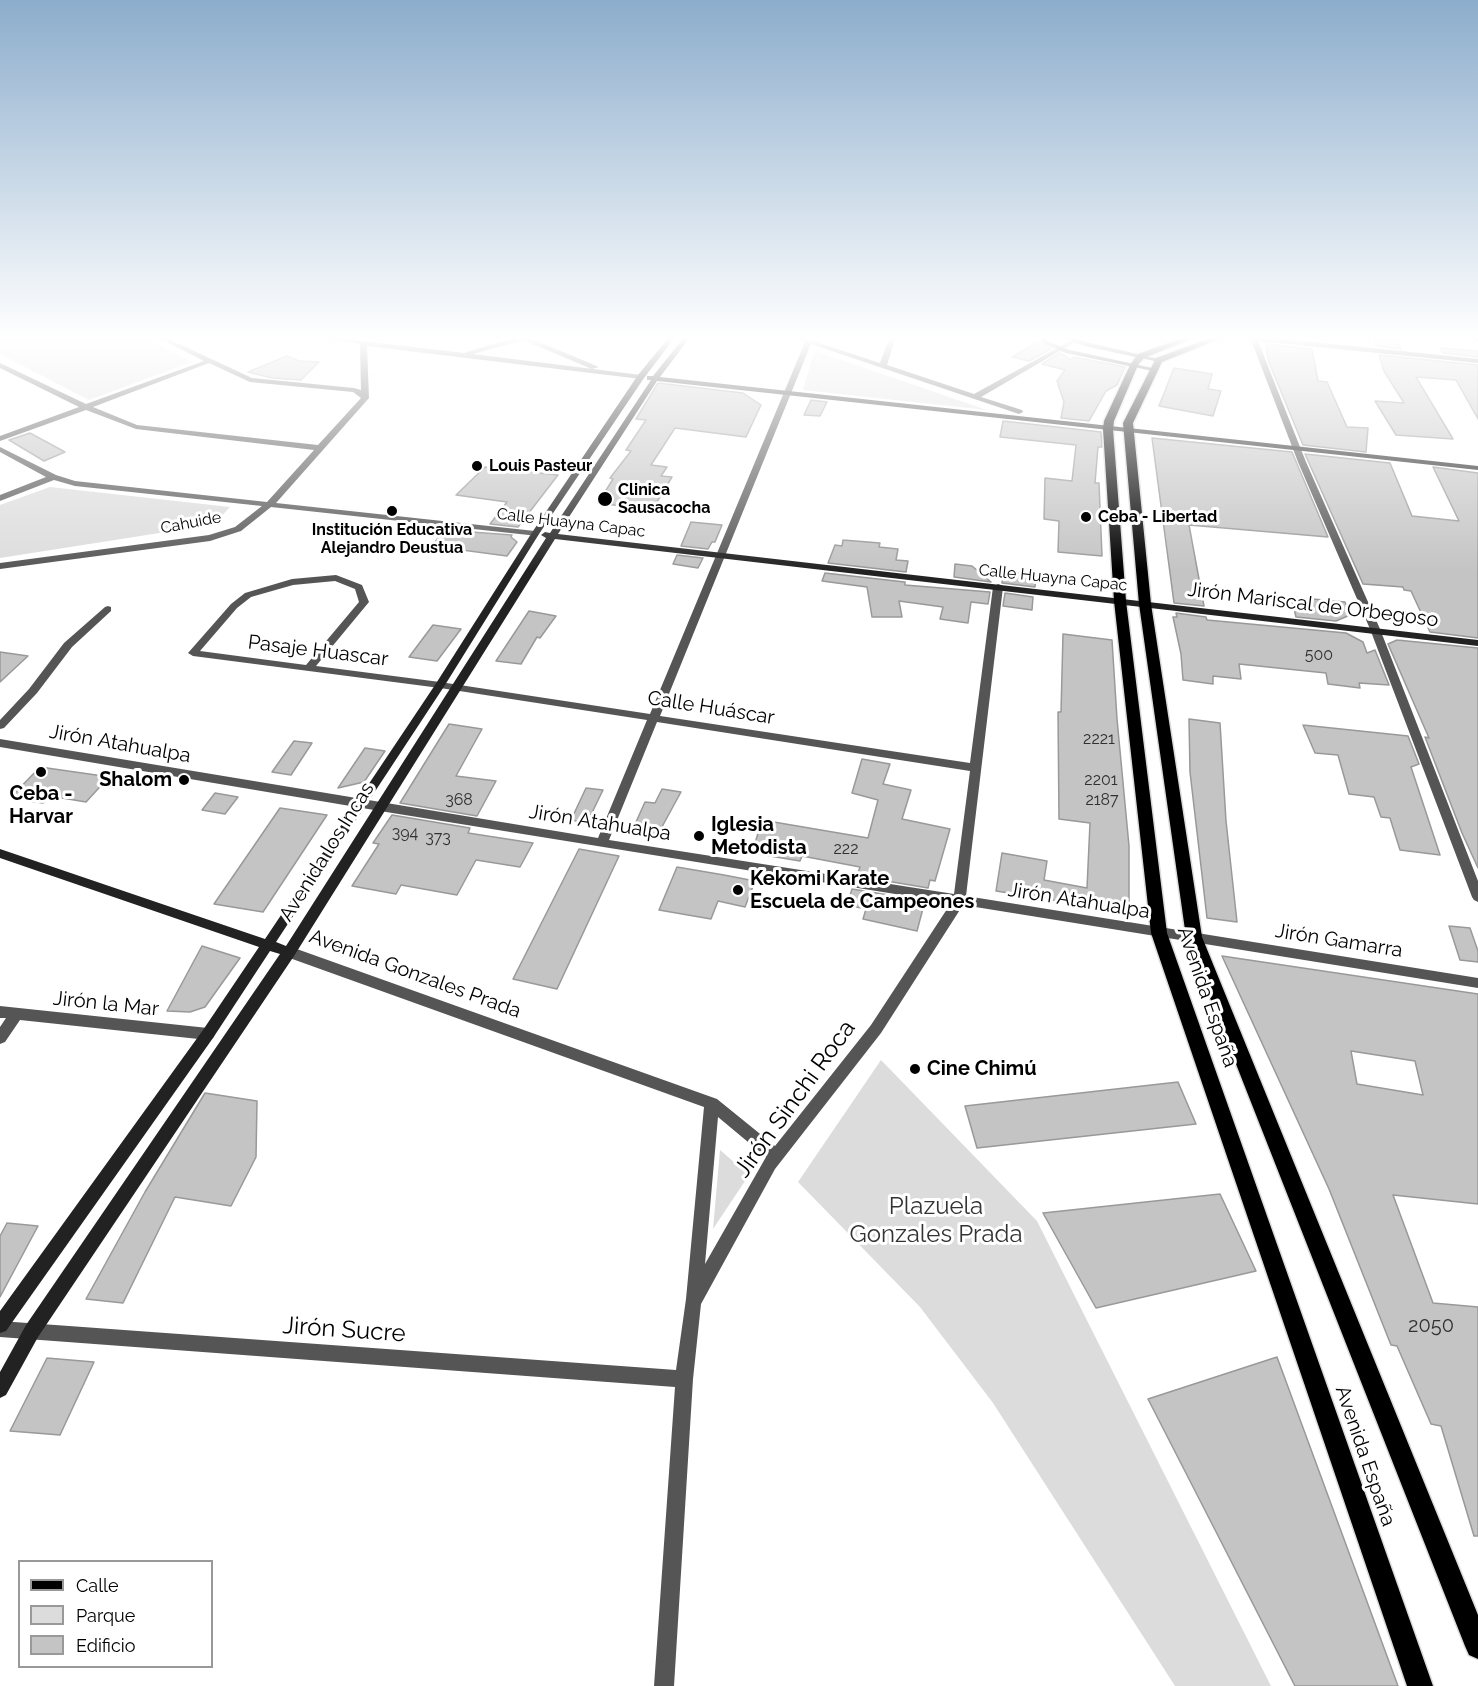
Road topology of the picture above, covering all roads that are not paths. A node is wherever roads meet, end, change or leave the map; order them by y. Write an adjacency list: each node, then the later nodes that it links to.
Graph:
1 (65, 415): 13 (street)
2 (105, 415): 15 (street)
3 (350, 415): 15 (street, Cahuide)
4 (616, 415): 21 (street, Avenida los Incas)
5 (632, 415): 22 (street, Avenida los Incas)
6 (779, 415): 23 (street)
7 (984, 415): 11 (street)
8 (1113, 415): 11 (main road, Avenida España)
9 (1132, 415): 12 (main road, Avenida España)
10 (1283, 415): 14 (street)
11 (1108, 429): 12 (street); 26 (main road, Avenida España)
12 (1128, 431): 14 (street); 27 (main road, Avenida España)
13 (0, 439)
14 (1296, 447): 17 (street); 29 (street)
15 (322, 448): 20 (street, Cahuide)
16 (0, 450): 18 (street, Calle Huayna Capac)
17 (1478, 468)
18 (53, 477): 19 (street); 20 (street, Calle Huayna Capac)
19 (0, 498)
20 (270, 504): 21 (street, Calle Huayna Capac); 24 (street, Cahuide)
21 (535, 534): 22 (street, Calle Huayna Capac); 32 (street, Avenida los Incas)
22 (552, 536): 23 (street, Calle Huayna Capac); 33 (street, Avenida los Incas)
23 (721, 555): 25 (street, Calle Huayna Capac); 34 (street)
24 (0, 567)
25 (998, 587): 26 (street, Calle Huayna Capac); 37 (street, Jirón Sinchi Roca)
26 (1120, 601): 27 (street, Calle Huayna Capac); 44 (main road, Avenida España)
27 (1145, 604): 29 (street, Jirón Mariscal de Orbegoso); 45 (main road, Avenida España)
28 (108, 609): 35 (street)
29 (1375, 630): 30 (street, Jirón Mariscal de Orbegoso); 42 (street)
30 (1478, 643)
31 (309, 668): 31 (street, Pasaje Huascar); 32 (street, Pasaje Huascar)
32 (440, 685): 33 (street, Calle Huáscar); 38 (street, Avenida los Incas)
33 (456, 687): 34 (street, Calle Huáscar); 39 (street, Avenida los Incas)
34 (654, 718): 37 (street, Calle Huáscar); 40 (street)
35 (0, 726)
36 (0, 743): 38 (street, Jirón Atahualpa)
37 (976, 768): 43 (street, Jirón Sinchi Roca)
38 (361, 804): 39 (street, Jirón Atahualpa); 46 (street, Avenida los Incas)
39 (380, 807): 40 (street, Jirón Atahualpa); 47 (street, Avenida los Incas)
40 (602, 843): 43 (street, Jirón Atahualpa)
41 (0, 853): 46 (street, Avenida Gonzales Prada)
42 (1478, 897)
43 (959, 901): 44 (street, Jirón Atahualpa); 54 (street, Jirón Sinchi Roca)
44 (1159, 933): 45 (street, Jirón Atahualpa); 62 (main road, Avenida España)
45 (1194, 937): 48 (street, Jirón Gamarra); 60 (main road, Avenida España)
46 (268, 943): 47 (street, Avenida Gonzales Prada); 51 (street, Avenida los Incas)
47 (289, 952): 53 (street, Avenida Gonzales Prada); 57 (street, Avenida los Incas)
48 (1478, 984)
49 (0, 1012): 50 (street, Jirón la Mar)
50 (16, 1014): 51 (street, Jirón la Mar); 52 (street)
51 (208, 1034): 56 (street, Avenida los Incas)
52 (0, 1038)
53 (712, 1103): 54 (street, Avenida Gonzales Prada); 55 (street)
54 (776, 1156): 55 (street, Jirón Sinchi Roca)
55 (693, 1302): 58 (street, Jirón Sinchi Roca)
56 (0, 1327): 57 (street, Jirón Sucre)
57 (32, 1331): 58 (street, Jirón Sucre); 59 (street, Avenida los Incas)
58 (684, 1379): 61 (street, Jirón Sinchi Roca)
59 (0, 1389)
60 (1478, 1646)
61 (664, 1686)
62 (1420, 1686)

